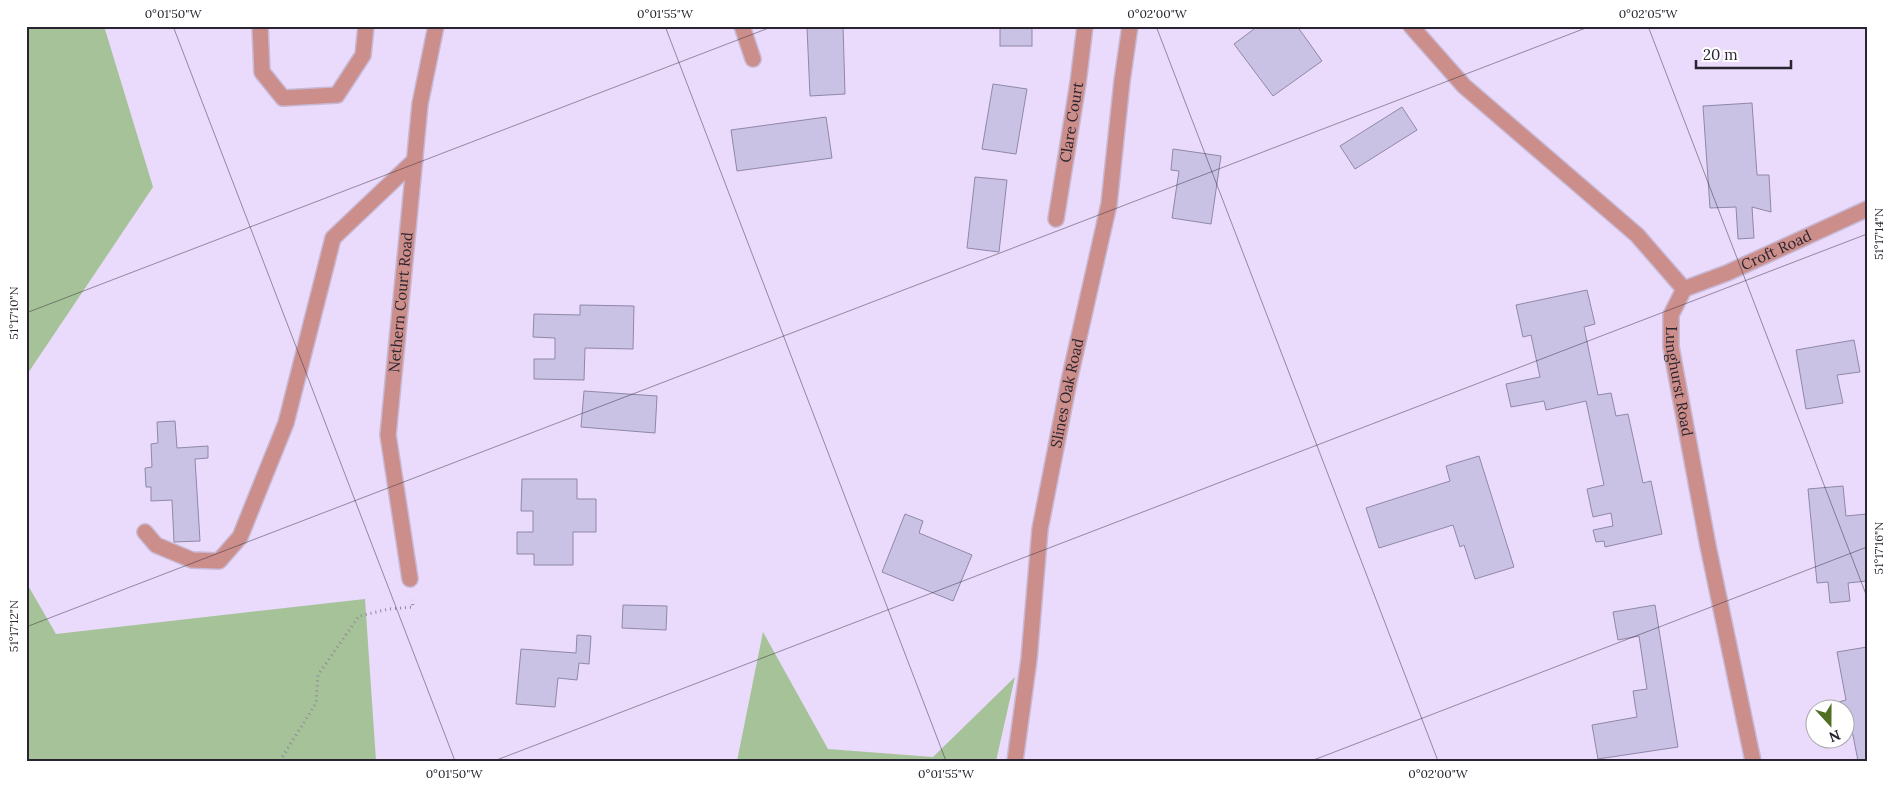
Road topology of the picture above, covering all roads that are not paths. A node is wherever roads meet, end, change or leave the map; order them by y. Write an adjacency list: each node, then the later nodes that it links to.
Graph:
1 (260, 26): 2 (street)
2 (366, 26)
3 (436, 26): 9 (street, Nethern Court Road)
4 (742, 26): 8 (street)
5 (1085, 26): 11 (street, Clare Court)
6 (1130, 26): 15 (street, Slines Oak Road)
7 (1410, 26): 12 (street)
8 (753, 59)
9 (415, 160): 13 (street); 14 (street, Nethern Court Road)
10 (1867, 209): 12 (street, Croft Road)
11 (1056, 219)
12 (1684, 289): 16 (street, Lunghurst Road)
13 (145, 532)
14 (410, 578)
15 (1015, 761)
16 (1753, 761)

